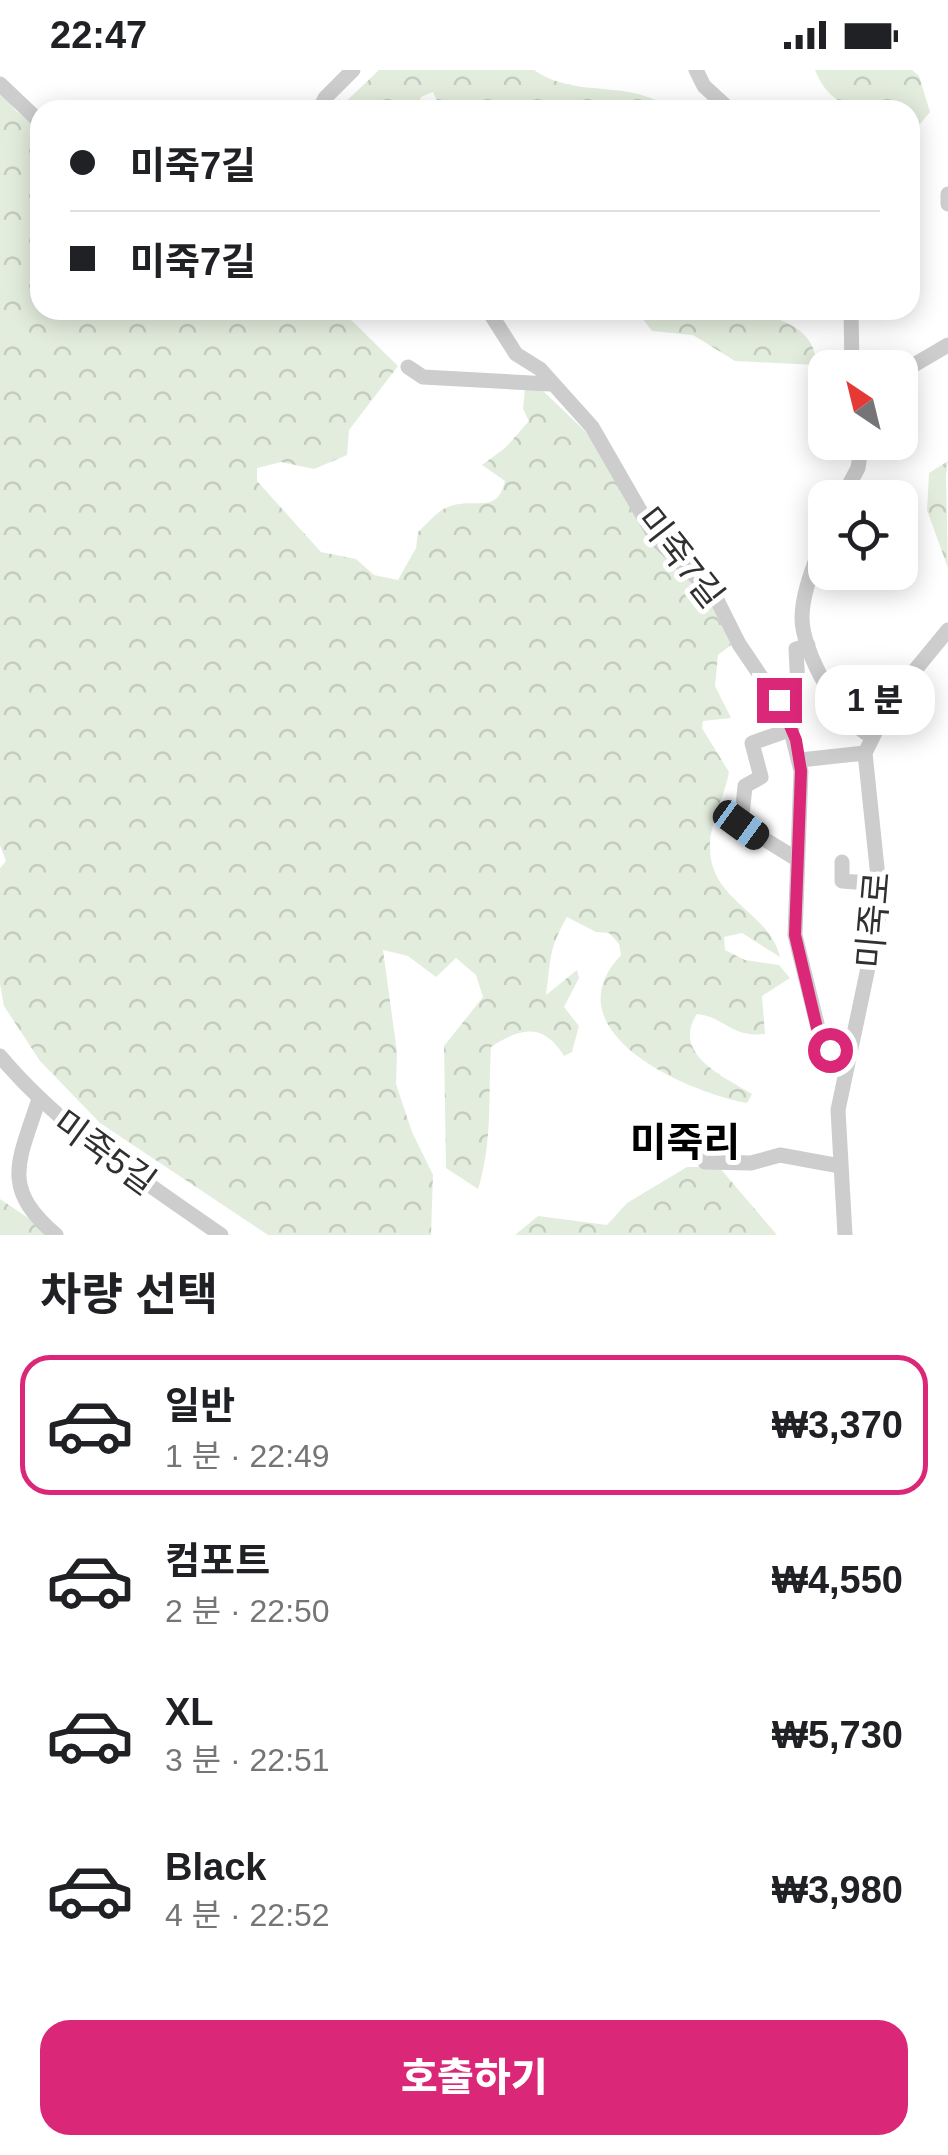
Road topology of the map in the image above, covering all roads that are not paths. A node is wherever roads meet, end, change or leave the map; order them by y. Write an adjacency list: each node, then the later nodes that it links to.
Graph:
1 (353, 70): 4 (street)
2 (696, 70): 5 (street)
3 (0, 84): 6 (street)
4 (323, 100)
5 (719, 100)
6 (30, 112)
7 (948, 194): 8 (street)
8 (948, 204)
9 (494, 320): 15 (street, 미죽7길)
10 (852, 320): 12 (street)
11 (948, 345): 13 (street)
12 (852, 350)
13 (918, 363)
14 (408, 367): 15 (street)
15 (550, 384): 19 (street, 미죽7길)
16 (808, 590): 18 (street)
17 (948, 630): 21 (street, 미죽로)
18 (808, 644): 19 (street); 21 (street)
19 (779, 700): 20 (street, 미죽7길)
20 (792, 729): 23 (street, 미죽7길); 24 (street)
21 (871, 736): 22 (street, 미죽로)
22 (865, 753): 23 (street); 26 (street, 미죽로)
23 (800, 760): 24 (street, 미죽7길)
24 (795, 858): 28 (street, 미죽7길)
25 (842, 862): 26 (street)
26 (882, 884): 28 (street, 미죽로)
27 (0, 1056): 29 (street, 미죽5길)
28 (849, 1057): 31 (street, 미죽로)
29 (38, 1102): 32 (street); 33 (street, 미죽5길)
30 (693, 1140): 31 (street)
31 (840, 1166): 34 (street, 미죽로)
32 (56, 1235)
33 (221, 1235)
34 (846, 1235)

